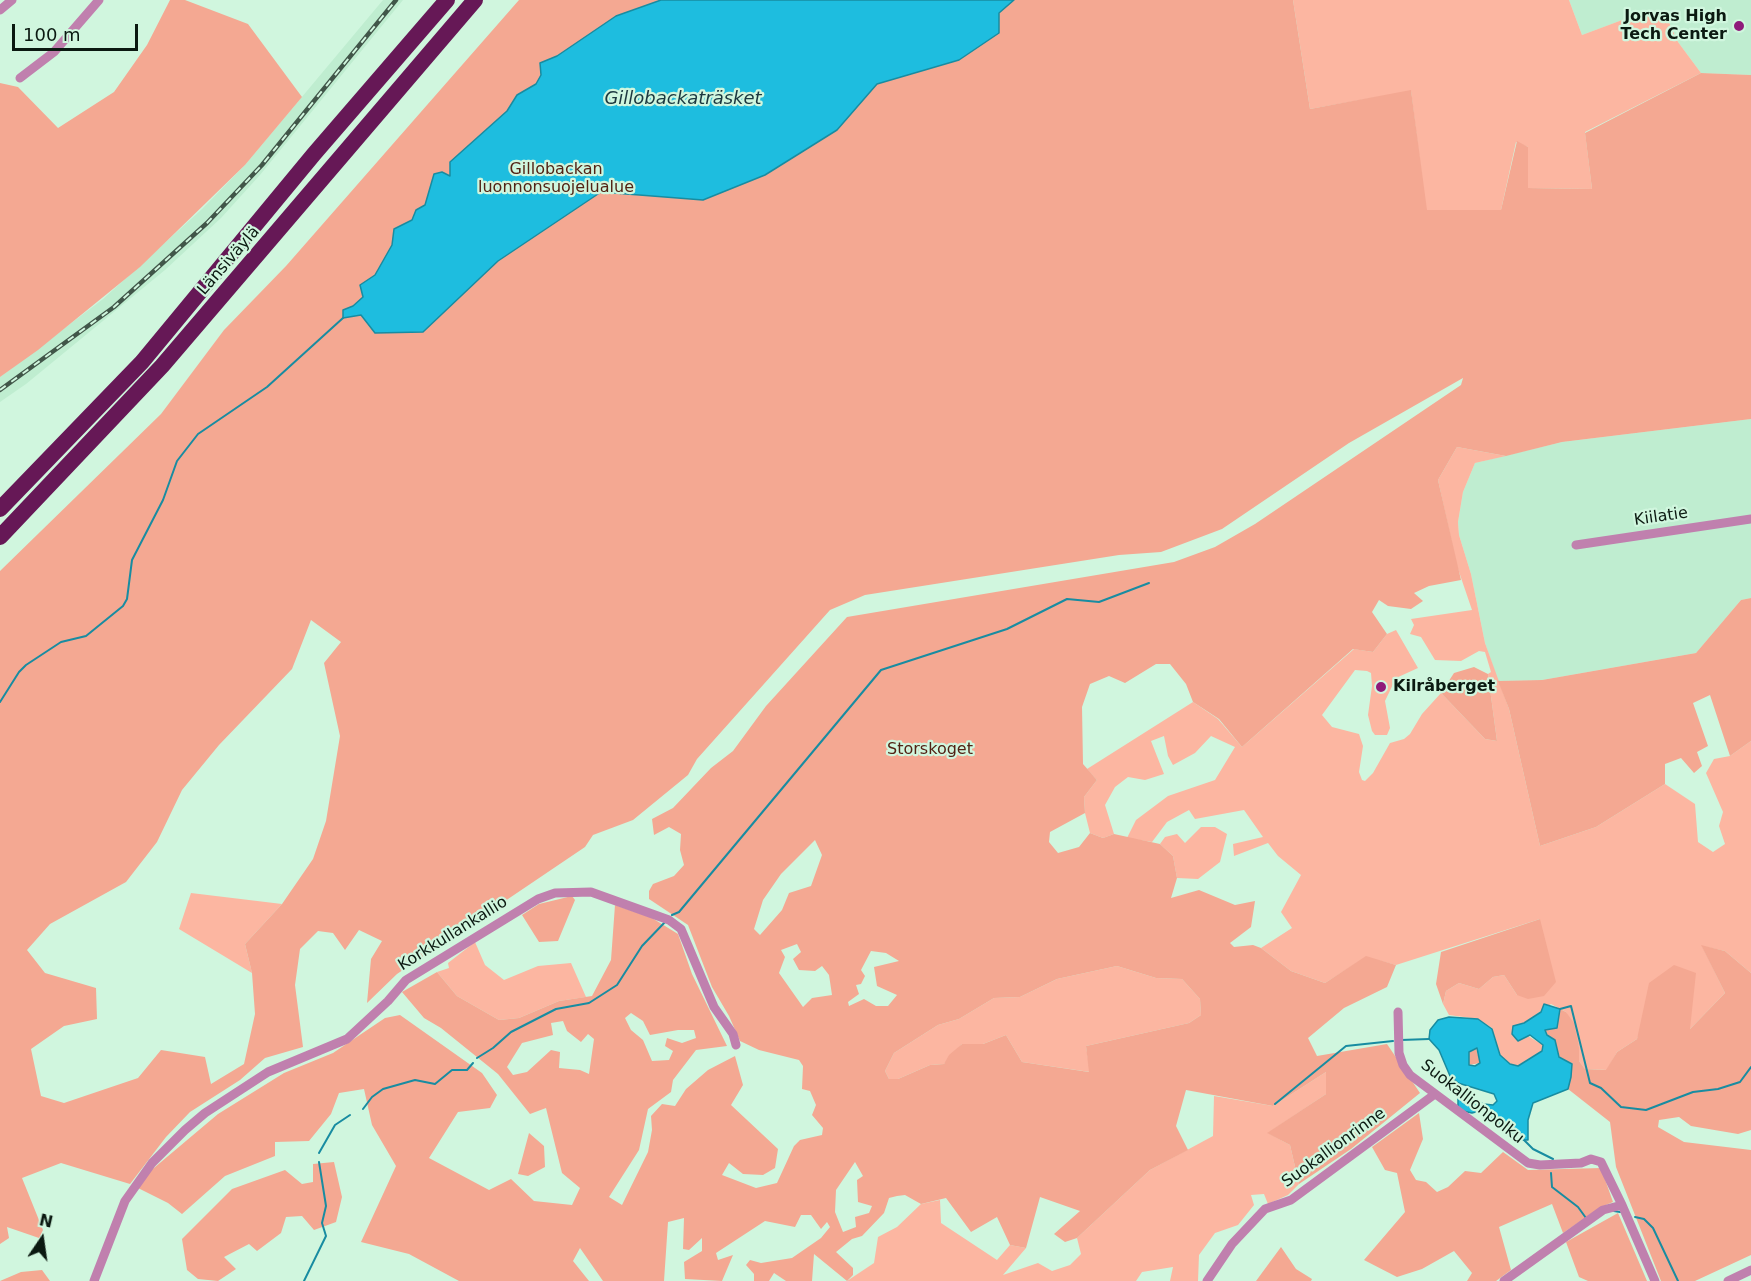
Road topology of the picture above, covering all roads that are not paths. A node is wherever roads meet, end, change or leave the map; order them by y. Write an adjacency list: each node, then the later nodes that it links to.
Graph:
1 (12, 0): 5 (street)
2 (99, 0): 6 (street)
3 (447, 0): 7 (highway, Länsiväylä)
4 (475, 0): 9 (highway, Länsiväylä)
5 (0, 10)
6 (20, 78)
7 (0, 509)
8 (1751, 519): 10 (street, Kiilatie)
9 (0, 537)
10 (1576, 544)
11 (1398, 1012): 13 (street, Suokallionpolku)
12 (736, 1045): 16 (street, Korkkullankallio)
13 (1435, 1094): 14 (street, Suokallionpolku); 17 (street, Suokallionrinne)
14 (1622, 1205): 18 (street); 19 (street)
15 (1751, 1270): 20 (street)
16 (94, 1281)
17 (1207, 1281)
18 (1503, 1281)
19 (1655, 1281)
20 (1728, 1281)

